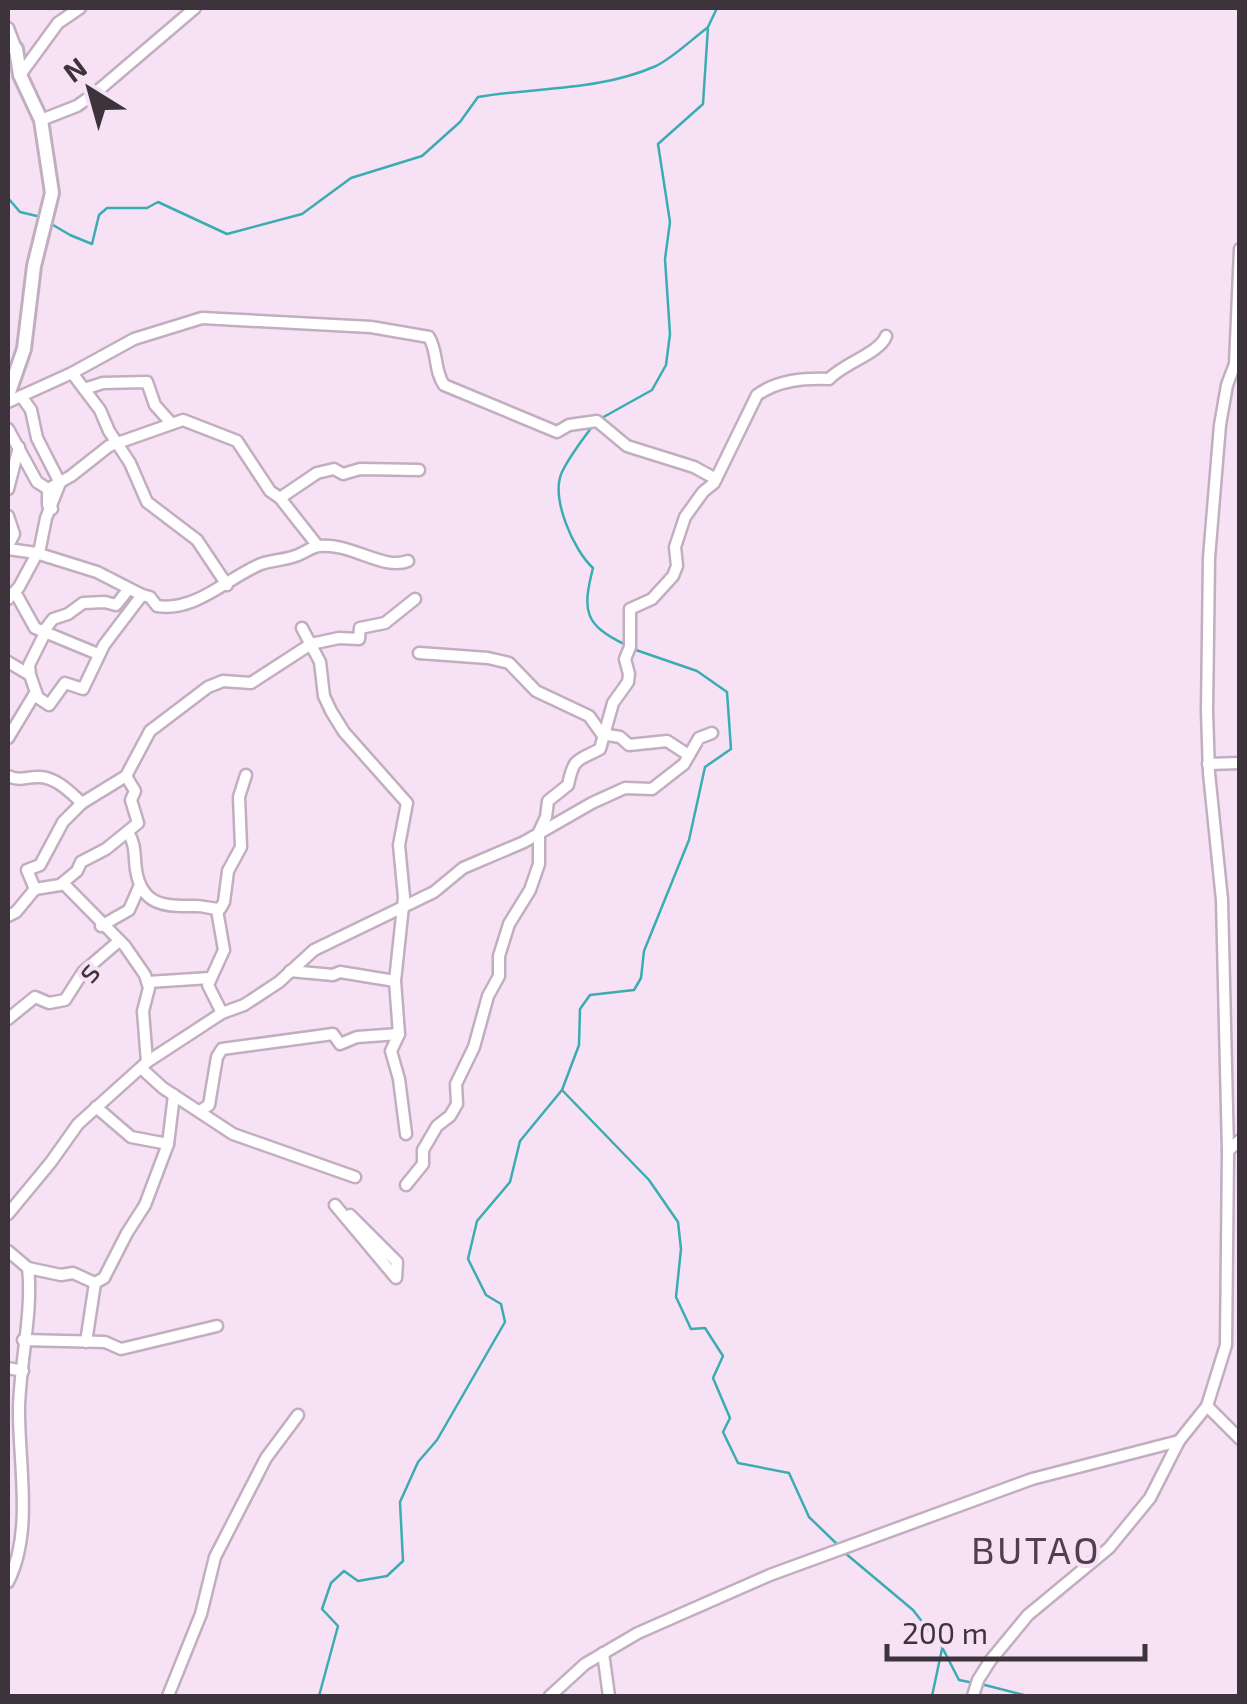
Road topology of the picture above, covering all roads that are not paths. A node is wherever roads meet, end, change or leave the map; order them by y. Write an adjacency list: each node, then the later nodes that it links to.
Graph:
1 (80, 8): 5 (street)
2 (195, 8): 6 (street)
3 (8, 28): 4 (street)
4 (12, 47): 5 (street)
5 (20, 75): 6 (street)
6 (41, 120): 11 (street)
7 (1240, 249): 46 (street)
8 (886, 336): 17 (street)
9 (72, 373): 10 (street); 11 (street); 17 (street)
10 (84, 389): 12 (street); 14 (street)
11 (11, 395): 18 (street)
12 (171, 423): 14 (street); 21 (street)
13 (8, 429): 15 (street)
14 (116, 443): 18 (street); 28 (street)
15 (19, 446): 19 (street); 20 (street)
16 (419, 470): 21 (street)
17 (716, 479): 42 (street)
18 (60, 483): 20 (street); 22 (street)
19 (8, 489)
20 (48, 490): 22 (street)
21 (280, 498): 24 (street)
22 (52, 509): 26 (street)
23 (8, 516): 25 (street)
24 (317, 546): 27 (street); 28 (street)
25 (8, 547): 26 (street)
26 (36, 553): 29 (street); 30 (street)
27 (408, 562)
28 (226, 585): 31 (street)
29 (128, 590): 31 (street); 34 (street)
30 (12, 596): 34 (street)
31 (142, 596): 37 (street)
32 (415, 599): 35 (street)
33 (302, 628): 35 (street)
34 (44, 632): 37 (street); 39 (street)
35 (312, 644): 49 (street); 56 (street)
36 (419, 653): 42 (street)
37 (98, 654): 40 (street)
38 (8, 662): 39 (street)
39 (30, 675): 40 (street)
40 (37, 694): 43 (street)
41 (712, 733): 44 (street)
42 (606, 735): 44 (street); 52 (street)
43 (8, 738)
44 (687, 754): 52 (street)
45 (1240, 763): 46 (street)
46 (1208, 764): 75 (street)
47 (246, 775): 57 (street)
48 (8, 776): 50 (street)
49 (126, 776): 50 (street); 51 (street)
50 (82, 803): 55 (street)
51 (128, 832): 53 (street); 54 (street)
52 (539, 832): 56 (street); 77 (street)
53 (63, 883): 55 (street); 59 (street)
54 (140, 886): 57 (street); 59 (street)
55 (35, 890): 58 (street)
56 (402, 906): 61 (street); 63 (street)
57 (217, 910): 62 (street)
58 (8, 916)
59 (102, 926): 60 (street)
60 (120, 942): 64 (street); 66 (street, s)
61 (290, 970): 63 (street); 65 (street)
62 (210, 978): 64 (street); 65 (street)
63 (395, 981): 67 (street)
64 (148, 982): 68 (street)
65 (222, 1013): 68 (street)
66 (8, 1019)
67 (399, 1034): 71 (street); 72 (street)
68 (144, 1065): 69 (street); 70 (street)
69 (174, 1095): 71 (street); 74 (street)
70 (96, 1106): 74 (street); 79 (street)
71 (200, 1111): 76 (street)
72 (406, 1134)
73 (1240, 1140): 75 (street)
74 (168, 1144): 83 (street)
75 (1228, 1151): 89 (street)
76 (355, 1177)
77 (406, 1185)
78 (335, 1205): 80 (street)
79 (8, 1214)
80 (350, 1214)
81 (8, 1251): 82 (street)
82 (28, 1268): 83 (street); 85 (street)
83 (95, 1282): 86 (street)
84 (217, 1326): 86 (street)
85 (23, 1340): 86 (street); 88 (street)
86 (86, 1342)
87 (8, 1368): 88 (street)
88 (23, 1370): 93 (street)
89 (1207, 1406): 91 (street); 92 (street)
90 (298, 1415): 95 (street)
91 (1240, 1439)
92 (1179, 1441): 94 (street); 98 (street)
93 (8, 1582)
94 (603, 1653): 96 (street); 97 (street)
95 (168, 1696)
96 (550, 1696)
97 (609, 1696)
98 (973, 1696)

